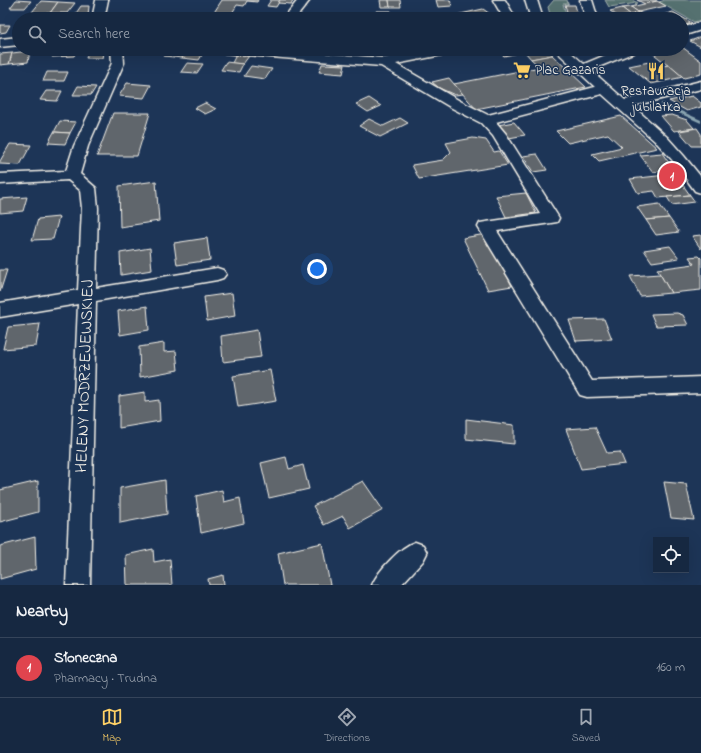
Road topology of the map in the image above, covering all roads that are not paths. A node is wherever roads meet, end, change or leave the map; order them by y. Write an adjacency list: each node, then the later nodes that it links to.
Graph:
1 (102, 0): 6 (street)
2 (304, 0): 7 (street)
3 (499, 0): 8 (street)
4 (531, 0): 9 (street)
5 (586, 0): 10 (street)
6 (99, 12)
7 (295, 12)
8 (506, 12)
9 (535, 12)
10 (590, 12)
11 (701, 26): 12 (street)
12 (689, 30)
13 (12, 42): 14 (street)
14 (0, 43)
15 (118, 56): 26 (street)
16 (312, 56): 20 (street)
17 (415, 56): 20 (street)
18 (568, 56): 21 (street)
19 (603, 56): 21 (street)
20 (384, 62): 25 (street)
21 (581, 68): 23 (street)
22 (701, 85): 24 (street)
23 (604, 89): 24 (street); 25 (street)
24 (622, 105): 28 (street)
25 (486, 120): 32 (street)
26 (72, 175): 27 (street); 30 (street, HELENY MODRZEJEWSKIEJ)
27 (0, 178)
28 (701, 188)
29 (217, 274): 30 (street)
30 (87, 294): 31 (street); 34 (street, HELENY MODRZEJEWSKIEJ)
31 (0, 310)
32 (701, 386)
33 (415, 553): 35 (street)
34 (78, 585)
35 (384, 585)

